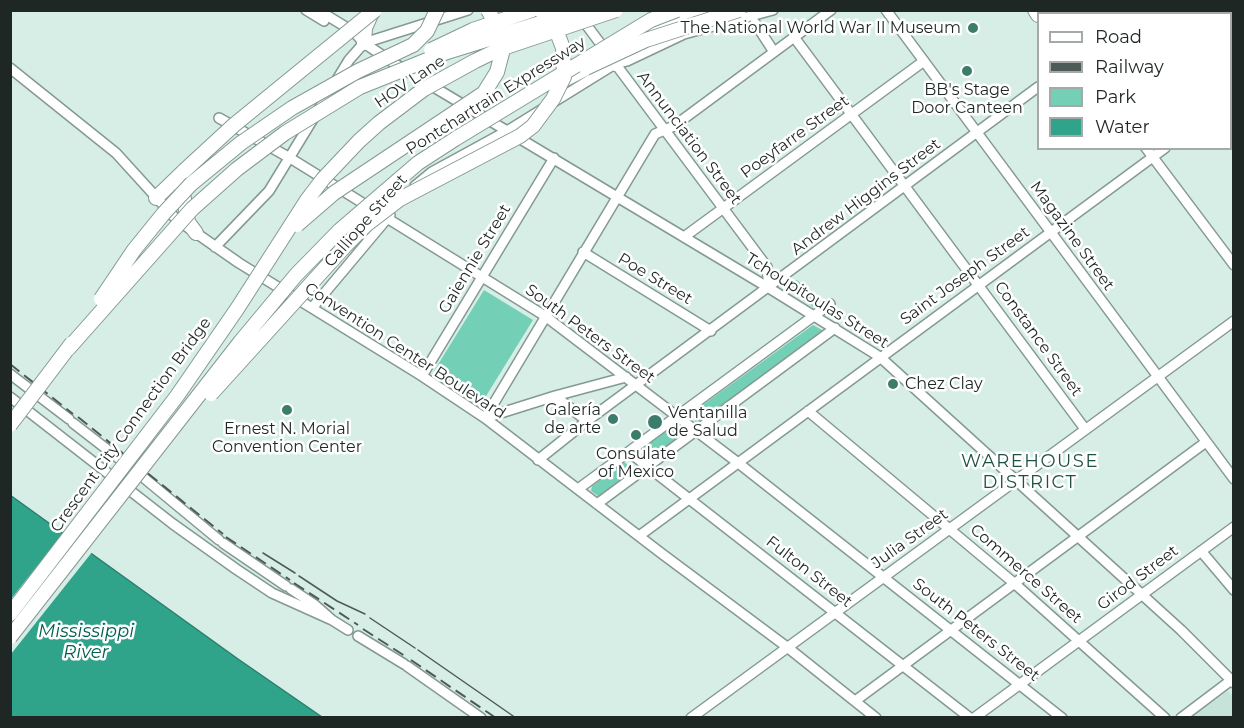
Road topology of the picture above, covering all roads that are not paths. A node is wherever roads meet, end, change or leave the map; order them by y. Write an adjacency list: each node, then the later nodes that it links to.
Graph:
1 (306, 10): 20 (street, Tchoupitoulas Street)
2 (318, 10): 20 (street, Tchoupitoulas Street)
3 (374, 10): 20 (highway); 38 (highway, bridge)
4 (436, 10): 61 (highway, bridge)
5 (468, 10): 20 (street)
6 (488, 10): 48 (highway, bridge)
7 (532, 10): 25 (highway, bridge)
8 (540, 10): 82 (highway, bridge)
9 (576, 10): 23 (street, Annunciation Street)
10 (582, 10): 25 (highway, Pontchartrain Expressway, bridge)
11 (616, 10): 48 (highway, HOV Lane, bridge)
12 (677, 10): 27 (highway, Pontchartrain Expressway, bridge)
13 (709, 10): 23 (highway)
14 (739, 10): 27 (highway, bridge)
15 (773, 10): 23 (street, Calliope Street)
16 (831, 10): 19 (street)
17 (886, 11): 22 (street, Magazine Street)
18 (755, 23): 21 (street)
19 (794, 37): 21 (street); 28 (street, Constance Street)
20 (361, 40): 31 (street, Tchoupitoulas Street); 35 (street)
21 (774, 52): 30 (street)
22 (924, 61): 28 (street, Poeyfarre Street); 32 (street, Magazine Street)
23 (615, 64): 30 (street, Annunciation Street); 31 (street, Calliope Street)
24 (10, 68): 41 (street, Convention Center Boulevard)
25 (360, 87): 61 (highway, Pontchartrain Expressway, bridge)
26 (1037, 88): 32 (street, Andrew Higgins Street)
27 (537, 90): 82 (highway, Pontchartrain Expressway, bridge)
28 (851, 114): 39 (street, Constance Street); 42 (street, Poeyfarre Street)
29 (219, 118): 35 (street, South Peters Street)
30 (665, 129): 40 (street); 42 (street, Annunciation Street)
31 (507, 131): 37 (street, Tchoupitoulas Street); 43 (street, Calliope Street)
32 (977, 132): 39 (street, Andrew Higgins Street); 44 (street, Magazine Street)
33 (1147, 150): 36 (street)
34 (1163, 150): 36 (street, Saint Joseph Street)
35 (290, 158): 43 (street, South Peters Street); 47 (street)
36 (1153, 158): 44 (street, Saint Joseph Street); 50 (street)
37 (554, 159): 40 (street, Tchoupitoulas Street); 51 (street, Gaiennie Street)
38 (184, 171): 41 (highway); 45 (highway)
39 (905, 186): 52 (street, Constance Street); 53 (street, Andrew Higgins Street)
40 (616, 196): 46 (street, Tchoupitoulas Street); 49 (street)
41 (156, 198): 45 (street, Convention Center Boulevard)
42 (723, 208): 46 (street, Poeyfarre Street); 53 (street, Annunciation Street)
43 (387, 219): 51 (street, South Peters Street); 55 (street, Calliope Street)
44 (1051, 232): 52 (street, Saint Joseph Street); 66 (street, Magazine Street)
45 (196, 233): 47 (street, Convention Center Boulevard)
46 (684, 237): 53 (street, Tchoupitoulas Street)
47 (215, 248): 55 (street, Convention Center Boulevard)
48 (273, 251): 98 (highway, Crescent City Connection Bridge, bridge)
49 (583, 252): 56 (street); 60 (street, Poe Street)
50 (1233, 265)
51 (482, 277): 56 (street, South Peters Street); 64 (street, Gaiennie Street)
52 (979, 285): 62 (street, Saint Joseph Street); 75 (street, Constance Street)
53 (770, 288): 57 (street, Tchoupitoulas Street); 60 (street, Andrew Higgins Street)
54 (830, 304): 57 (street)
55 (312, 308): 64 (street, Convention Center Boulevard)
56 (545, 316): 65 (street, South Peters Street); 72 (street)
57 (815, 316): 59 (street, Tchoupitoulas Street); 71 (street)
58 (1233, 321): 66 (street, Julia Street)
59 (835, 328): 62 (street, Tchoupitoulas Street); 76 (street)
60 (711, 331): 67 (street, Andrew Higgins Street)
61 (68, 349): 74 (highway, bridge)
62 (880, 357): 70 (street, Saint Joseph Street); 84 (street, Tchoupitoulas Street)
63 (10, 374): 99 (street)
64 (422, 376): 72 (street, Convention Center Boulevard)
65 (626, 377): 67 (street, South Peters Street); 68 (street)
66 (1157, 377): 75 (street, Julia Street); 77 (street, Magazine Street)
67 (637, 385): 71 (street, South Peters Street); 73 (street, Andrew Higgins Street)
68 (555, 396): 72 (street); 73 (street)
69 (10, 397): 99 (street)
70 (808, 411): 80 (street, Saint Joseph Street); 89 (street, Commerce Street)
71 (678, 417): 76 (street, South Peters Street); 78 (street)
72 (485, 418): 79 (street, Convention Center Boulevard)
73 (587, 421): 79 (street, Andrew Higgins Street)
74 (10, 425)
75 (1085, 429): 84 (street, Julia Street)
76 (695, 430): 80 (street, South Peters Street); 81 (street)
77 (1206, 442): 83 (street, Magazine Street); 91 (street)
78 (629, 453): 81 (street, Fulton Street); 85 (street)
79 (538, 460): 85 (street, Convention Center Boulevard)
80 (737, 462): 86 (street, Saint Joseph Street); 93 (street, South Peters Street)
81 (647, 466): 86 (street, Fulton Street); 87 (street)
82 (136, 476): 103 (highway, bridge)
83 (1233, 479)
84 (1015, 480): 89 (street, Julia Street); 91 (street, Tchoupitoulas Street)
85 (578, 489): 87 (street, Convention Center Boulevard)
86 (689, 498): 90 (street, Saint Joseph Street); 97 (street, Fulton Street)
87 (597, 504): 90 (street, Convention Center Boulevard)
88 (1233, 527): 92 (street, Girod Street)
89 (949, 528): 93 (street, Julia Street); 94 (street, Commerce Street)
90 (639, 537): 105 (street, Convention Center Boulevard)
91 (1077, 538): 94 (street); 96 (street, Tchoupitoulas Street)
92 (1201, 551): 95 (street); 96 (street, Girod Street)
93 (883, 577): 97 (street, Julia Street); 101 (street, South Peters Street)
94 (1014, 584): 101 (street); 104 (street, Commerce Street)
95 (1233, 590)
96 (1142, 595): 104 (street, Girod Street); 107 (street, Tchoupitoulas Street)
97 (835, 612): 105 (street, Julia Street); 106 (street, Fulton Street)
98 (10, 614)
99 (332, 620): 100 (street)
100 (348, 630)
101 (952, 630): 106 (street); 108 (street, South Peters Street)
102 (358, 636): 110 (street)
103 (10, 637)
104 (1080, 640): 108 (street, Girod Street); 115 (street, Commerce Street)
105 (787, 647): 109 (street, Convention Center Boulevard); 111 (street, Julia Street)
106 (903, 665): 109 (street); 113 (street, Fulton Street)
107 (1233, 680): 116 (street)
108 (1020, 684): 113 (street, Girod Street); 114 (street, South Peters Street)
109 (855, 701): 112 (street, Convention Center Boulevard)
110 (481, 717)
111 (691, 717)
112 (876, 717)
113 (972, 717)
114 (1062, 717)
115 (1165, 717)
116 (1181, 717)

